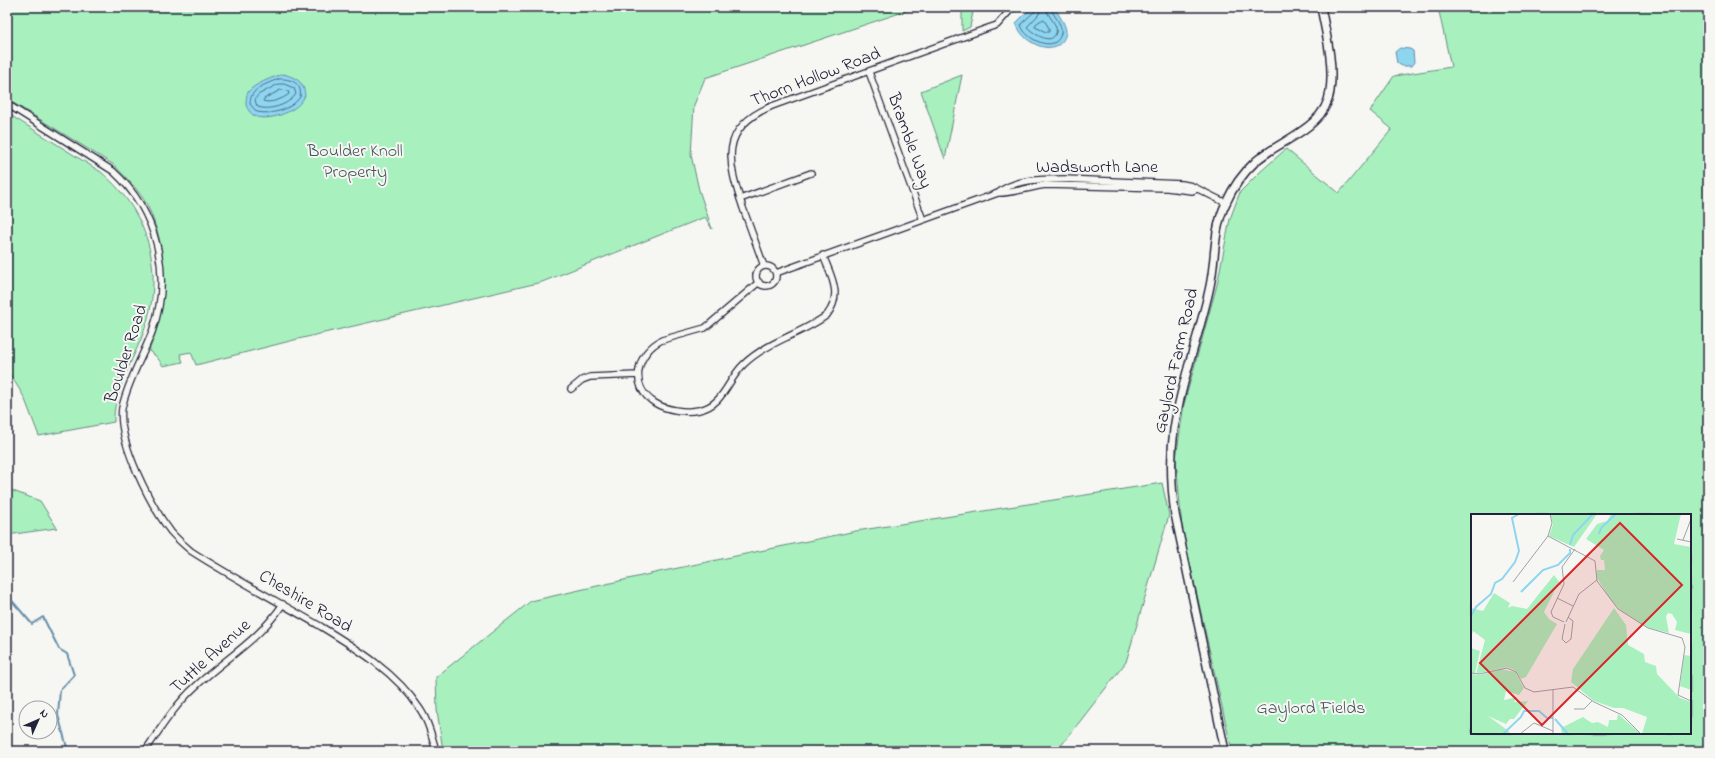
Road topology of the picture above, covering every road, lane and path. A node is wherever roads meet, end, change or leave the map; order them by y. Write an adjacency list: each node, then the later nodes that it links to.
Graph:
1 (1013, 7): 3 (street, Thorn Hollow Road)
2 (1320, 7): 7 (street, Gaylord Farm Road)
3 (870, 72): 6 (street, Thorn Hollow Road); 8 (street, Bramble Way)
4 (7, 104): 15 (street, Boulder Road)
5 (811, 173): 6 (street)
6 (740, 199): 10 (street, Thorn Hollow Road)
7 (1226, 203): 8 (street, Wadsworth Lane); 19 (street, Gaylord Farm Road)
8 (923, 220): 9 (street, Wadsworth Lane)
9 (823, 255): 11 (street, Wadsworth Lane); 13 (street)
10 (764, 266): 11 (street); 12 (street)
11 (776, 273): 12 (street)
12 (759, 282): 13 (street)
13 (638, 375): 14 (street)
14 (572, 388)
15 (145, 489): 16 (street, Cheshire Road)
16 (283, 604): 17 (street, Tuttle Avenue); 18 (street, Cheshire Road)
17 (145, 751)
18 (436, 751)
19 (1225, 751)

